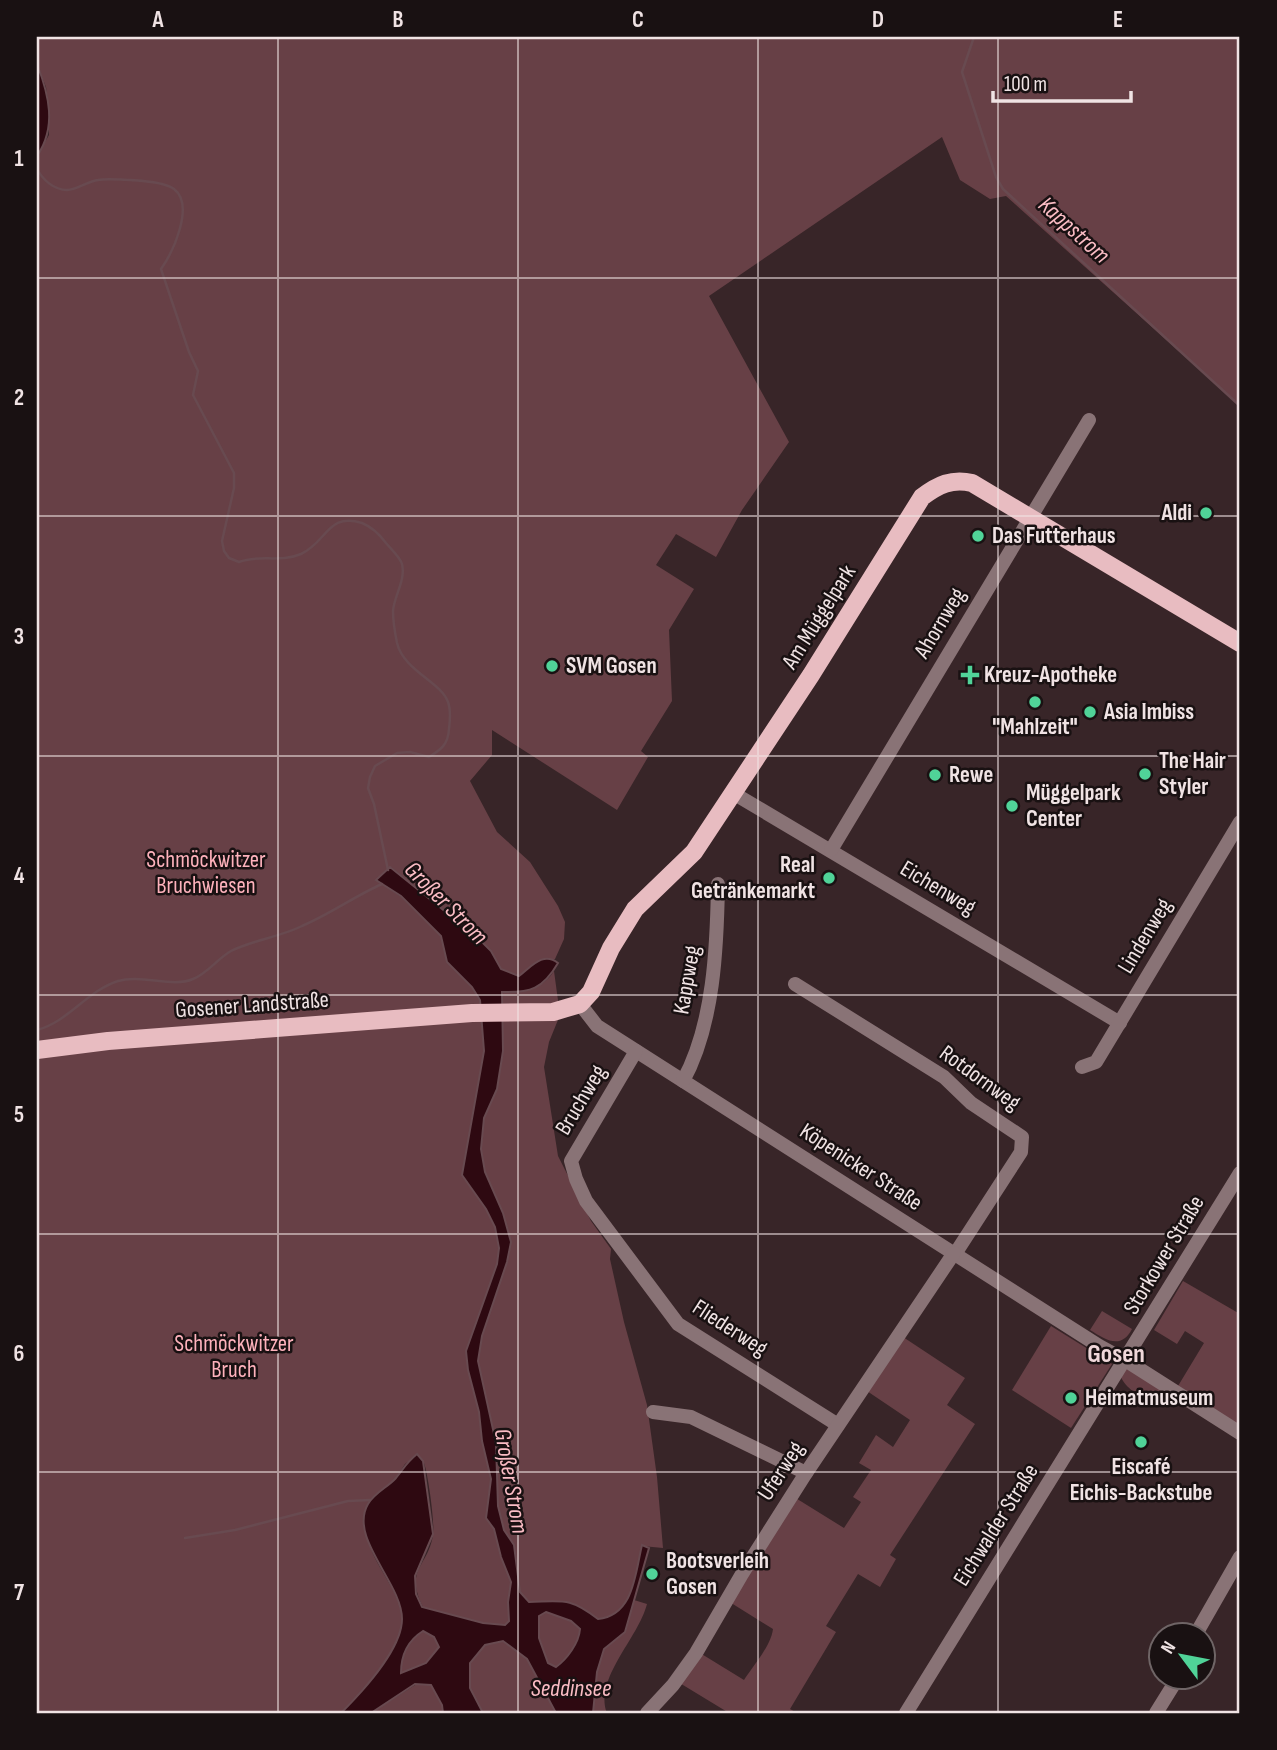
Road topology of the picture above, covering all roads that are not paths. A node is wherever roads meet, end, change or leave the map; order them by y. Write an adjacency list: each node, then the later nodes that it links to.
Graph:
1 (1089, 420): 2 (street, Ahornweg)
2 (1031, 517): 3 (main road, Am Müggelpark); 4 (main road, Am Müggelpark); 6 (street, Ahornweg)
3 (1240, 643)
4 (733, 793): 6 (street, Eichenweg); 9 (main road, Am Müggelpark)
5 (1240, 822): 10 (street, Lindenweg)
6 (831, 850): 10 (street, Eichenweg)
7 (718, 884): 14 (street, Kappweg)
8 (795, 984): 17 (street, Rotdornweg)
9 (580, 1004): 11 (main road, Gosener Landstraße); 12 (street, Köpenicker Straße)
10 (1120, 1023): 13 (street, Lindenweg)
11 (37, 1050)
12 (636, 1051): 14 (street, Köpenicker Straße); 16 (street, Bruchweg)
13 (1082, 1067)
14 (683, 1081): 17 (street, Köpenicker Straße)
15 (1240, 1174): 18 (street, Storkower Straße)
16 (619, 1244): 20 (street, Fliederweg)
17 (955, 1254): 18 (street, Köpenicker Straße); 20 (street, Uferweg)
18 (1125, 1360): 21 (street, Köpenicker Straße); 27 (street, Eichwalder Straße)
19 (653, 1412): 22 (street)
20 (838, 1424): 22 (street, Uferweg)
21 (1240, 1433)
22 (806, 1473): 26 (street, Uferweg)
23 (1240, 1557): 24 (street)
24 (1204, 1620)
25 (1170, 1690): 28 (street)
26 (647, 1713)
27 (906, 1713)
28 (1156, 1713)

